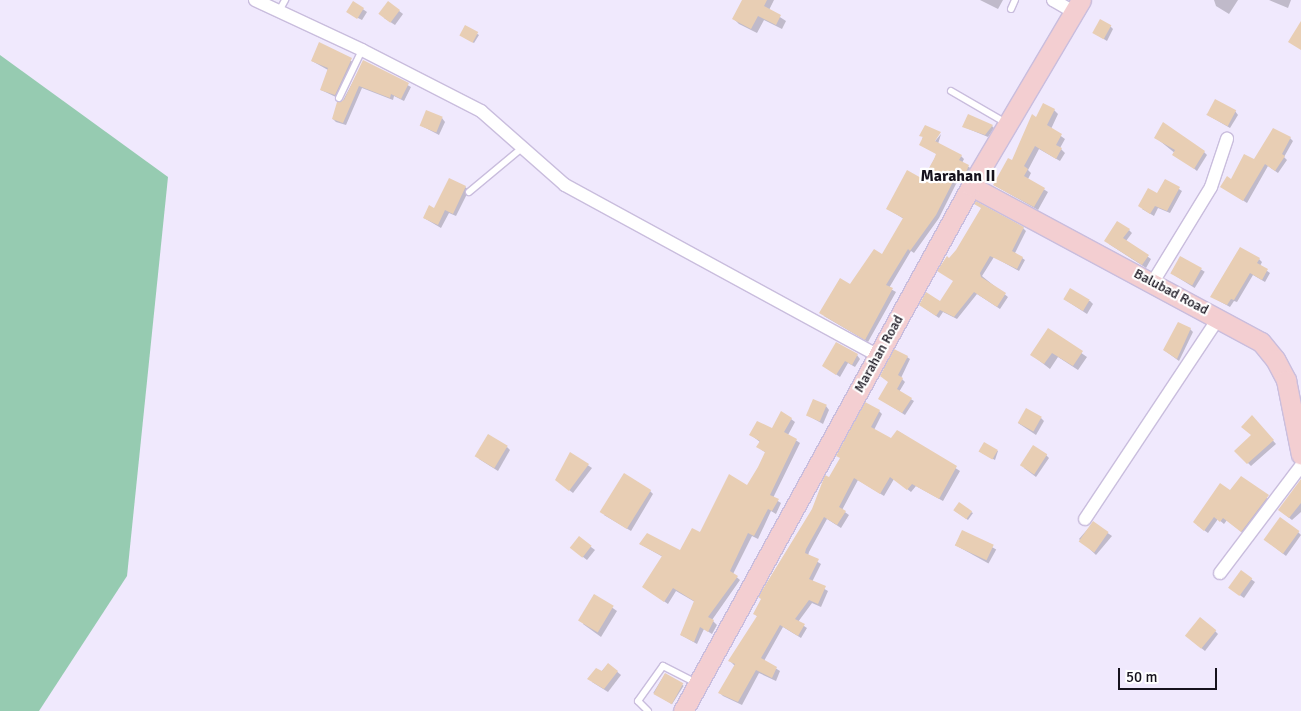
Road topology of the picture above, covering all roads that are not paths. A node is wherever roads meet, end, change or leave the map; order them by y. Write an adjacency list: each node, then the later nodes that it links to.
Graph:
1 (255, 0): 4 (street)
2 (1015, 0): 6 (lane)
3 (1053, 0): 5 (street)
4 (282, 6): 7 (street)
5 (1078, 6): 10 (main road, Marahan Road)
6 (1011, 9)
7 (362, 50): 9 (lane); 12 (street)
8 (951, 91): 10 (lane)
9 (339, 98)
10 (1008, 124): 13 (main road, Marahan Road)
11 (1228, 140): 15 (street)
12 (523, 148): 14 (lane); 17 (street)
13 (971, 186): 15 (main road, Balubad Road); 17 (main road, Marahan Road)
14 (468, 192)
15 (1153, 282): 16 (main road, Balubad Road)
16 (1219, 318): 18 (main road, Balubad Road); 20 (street)
17 (878, 356): 22 (main road, Marahan Road)
18 (1301, 455)
19 (1301, 466): 21 (street)
20 (1085, 519)
21 (1220, 573)
22 (697, 684): 23 (lane); 24 (main road, Marahan Road)
23 (648, 711)
24 (683, 711)

